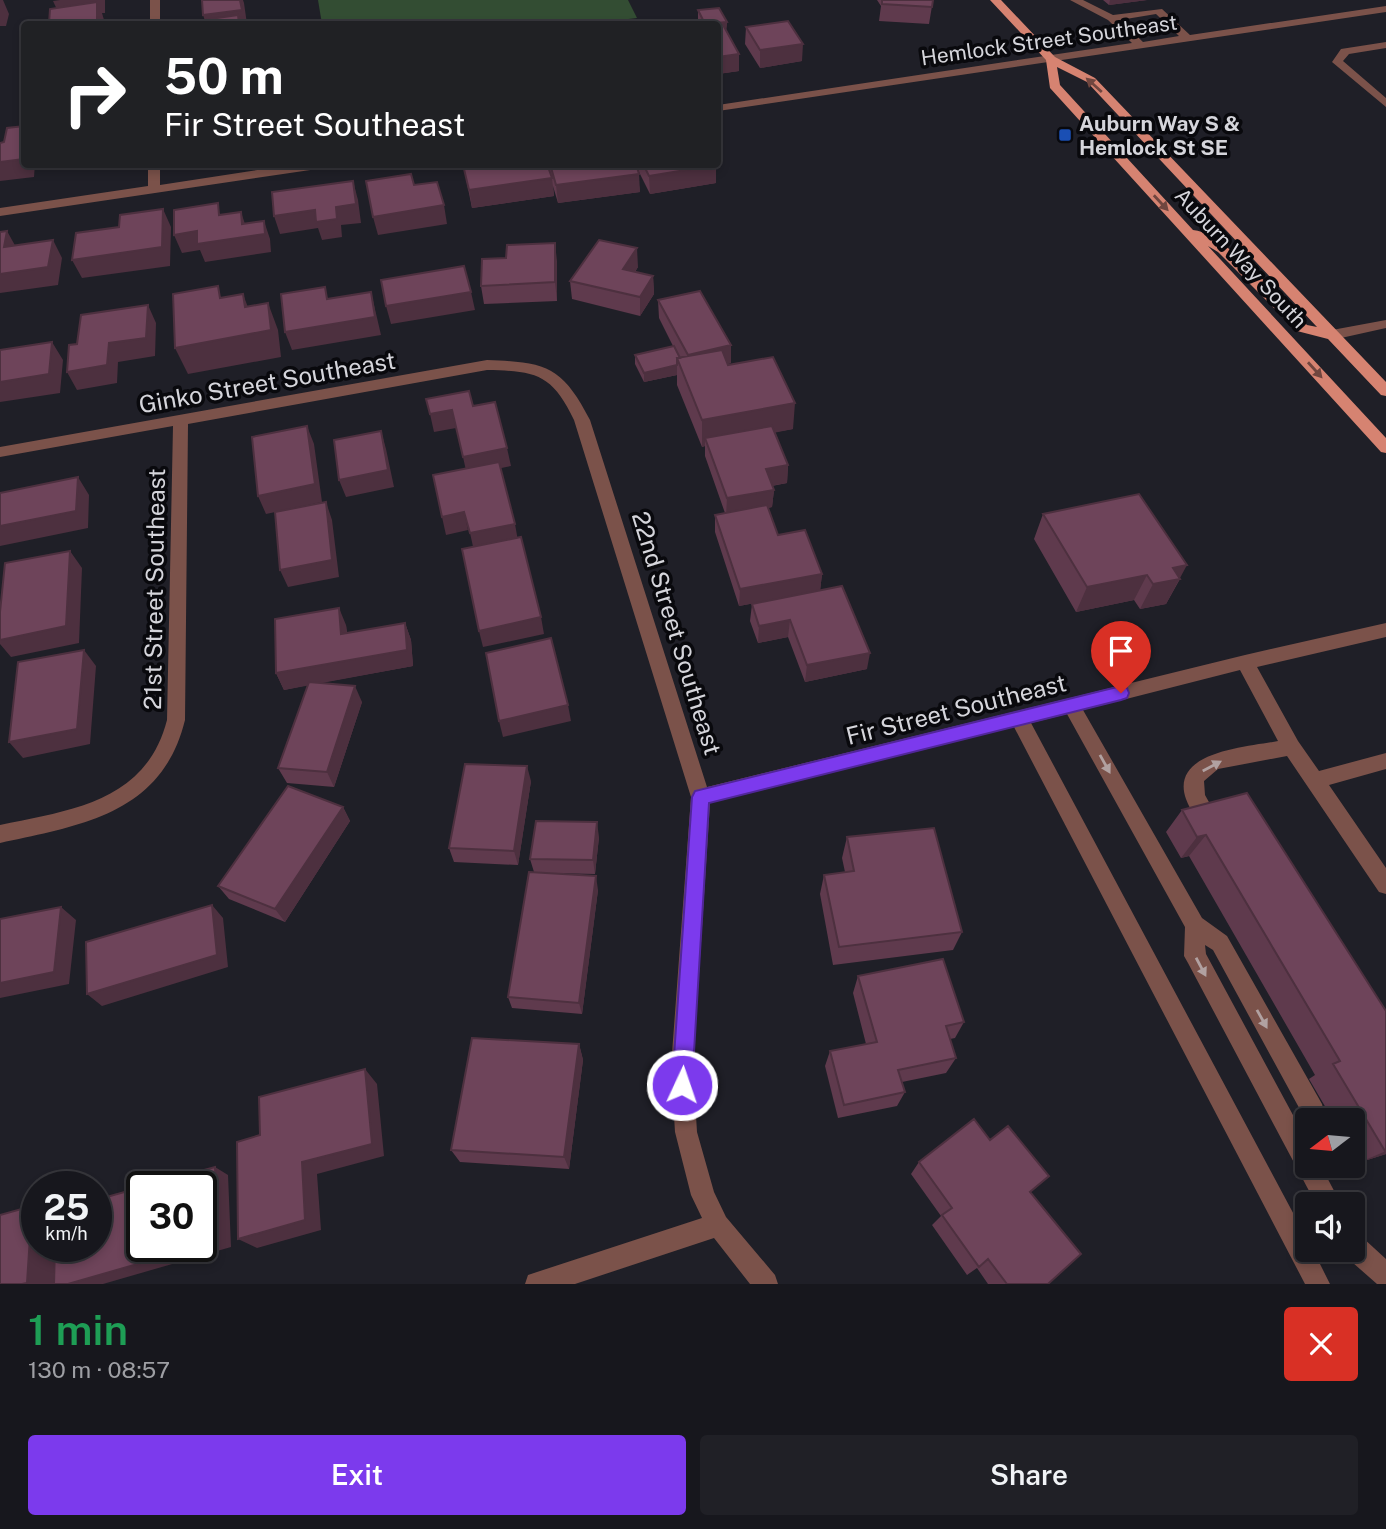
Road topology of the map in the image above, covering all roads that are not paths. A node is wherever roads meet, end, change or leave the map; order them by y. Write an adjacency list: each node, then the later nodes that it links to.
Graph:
1 (155, 0): 6 (street)
2 (995, 0): 10 (main road, Auburn Way South)
3 (1075, 0): 5 (street)
4 (1386, 9): 7 (street, Hemlock Street Southeast)
5 (1112, 18): 7 (street); 9 (street)
6 (155, 21)
7 (1188, 39): 9 (street, Hemlock Street Southeast)
8 (1386, 45): 11 (street)
9 (1141, 46): 10 (street, Hemlock Street Southeast)
10 (1051, 59): 12 (street, Hemlock Street Southeast); 17 (main road, Auburn Way South, one-way to 17); 19 (main road, Auburn Way South, one-way to 10)
11 (1386, 104)
12 (721, 108)
13 (154, 168): 15 (street)
14 (297, 168): 15 (street)
15 (154, 189): 16 (street)
16 (0, 212)
17 (1186, 229): 19 (main road); 23 (main road, Auburn Way South, one-way to 23)
18 (1386, 324): 19 (street)
19 (1332, 335): 21 (main road, Auburn Way South)
20 (543, 370): 22 (street, Ginko Street Southeast); 32 (street, 22nd Street Southeast)
21 (1386, 391)
22 (181, 420): 24 (street, Ginko Street Southeast); 34 (street, 21st Street Southeast)
23 (1386, 448)
24 (0, 452)
25 (1386, 630): 26 (street, Fir Street Southeast)
26 (1245, 662): 27 (street, Fir Street Southeast); 29 (street)
27 (1072, 705): 28 (street, Fir Street Southeast); 36 (street, one-way to 36)
28 (1018, 718): 32 (street, Fir Street Southeast); 44 (street)
29 (1291, 747): 31 (street); 33 (street, one-way to 29)
30 (1386, 761): 31 (street)
31 (1315, 781): 35 (street)
32 (701, 797): 39 (street, 22nd Street Southeast)
33 (1209, 820)
34 (0, 834)
35 (1386, 885)
36 (1195, 925): 37 (street, one-way to 37); 38 (street, one-way to 38)
37 (1312, 1108)
38 (1295, 1141)
39 (718, 1225): 42 (street); 43 (street, 22nd Street Southeast)
40 (1365, 1257): 41 (street)
41 (1386, 1276)
42 (537, 1284)
43 (766, 1284)
44 (1318, 1284)

